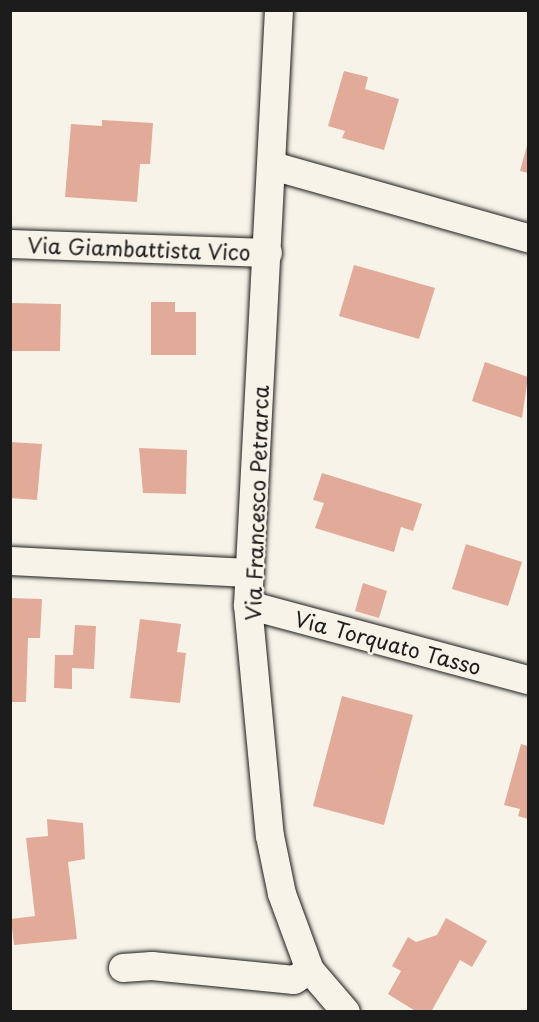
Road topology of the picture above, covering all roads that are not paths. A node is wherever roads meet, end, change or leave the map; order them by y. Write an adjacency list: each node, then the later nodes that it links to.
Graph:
1 (279, 10): 2 (street, Via Francesco Petrarca)
2 (273, 166): 3 (street); 5 (street, Via Francesco Petrarca)
3 (528, 238)
4 (10, 244): 5 (street, Via Giambattista Vico)
5 (268, 252): 7 (street, Via Francesco Petrarca)
6 (10, 561): 7 (street)
7 (250, 573): 8 (street, Via Francesco Petrarca)
8 (248, 604): 9 (street, Via Torquato Tasso); 11 (street, Via Francesco Petrarca)
9 (528, 680)
10 (123, 968): 11 (street)
11 (310, 970): 12 (street, Via Francesco Petrarca)
12 (346, 1011)

